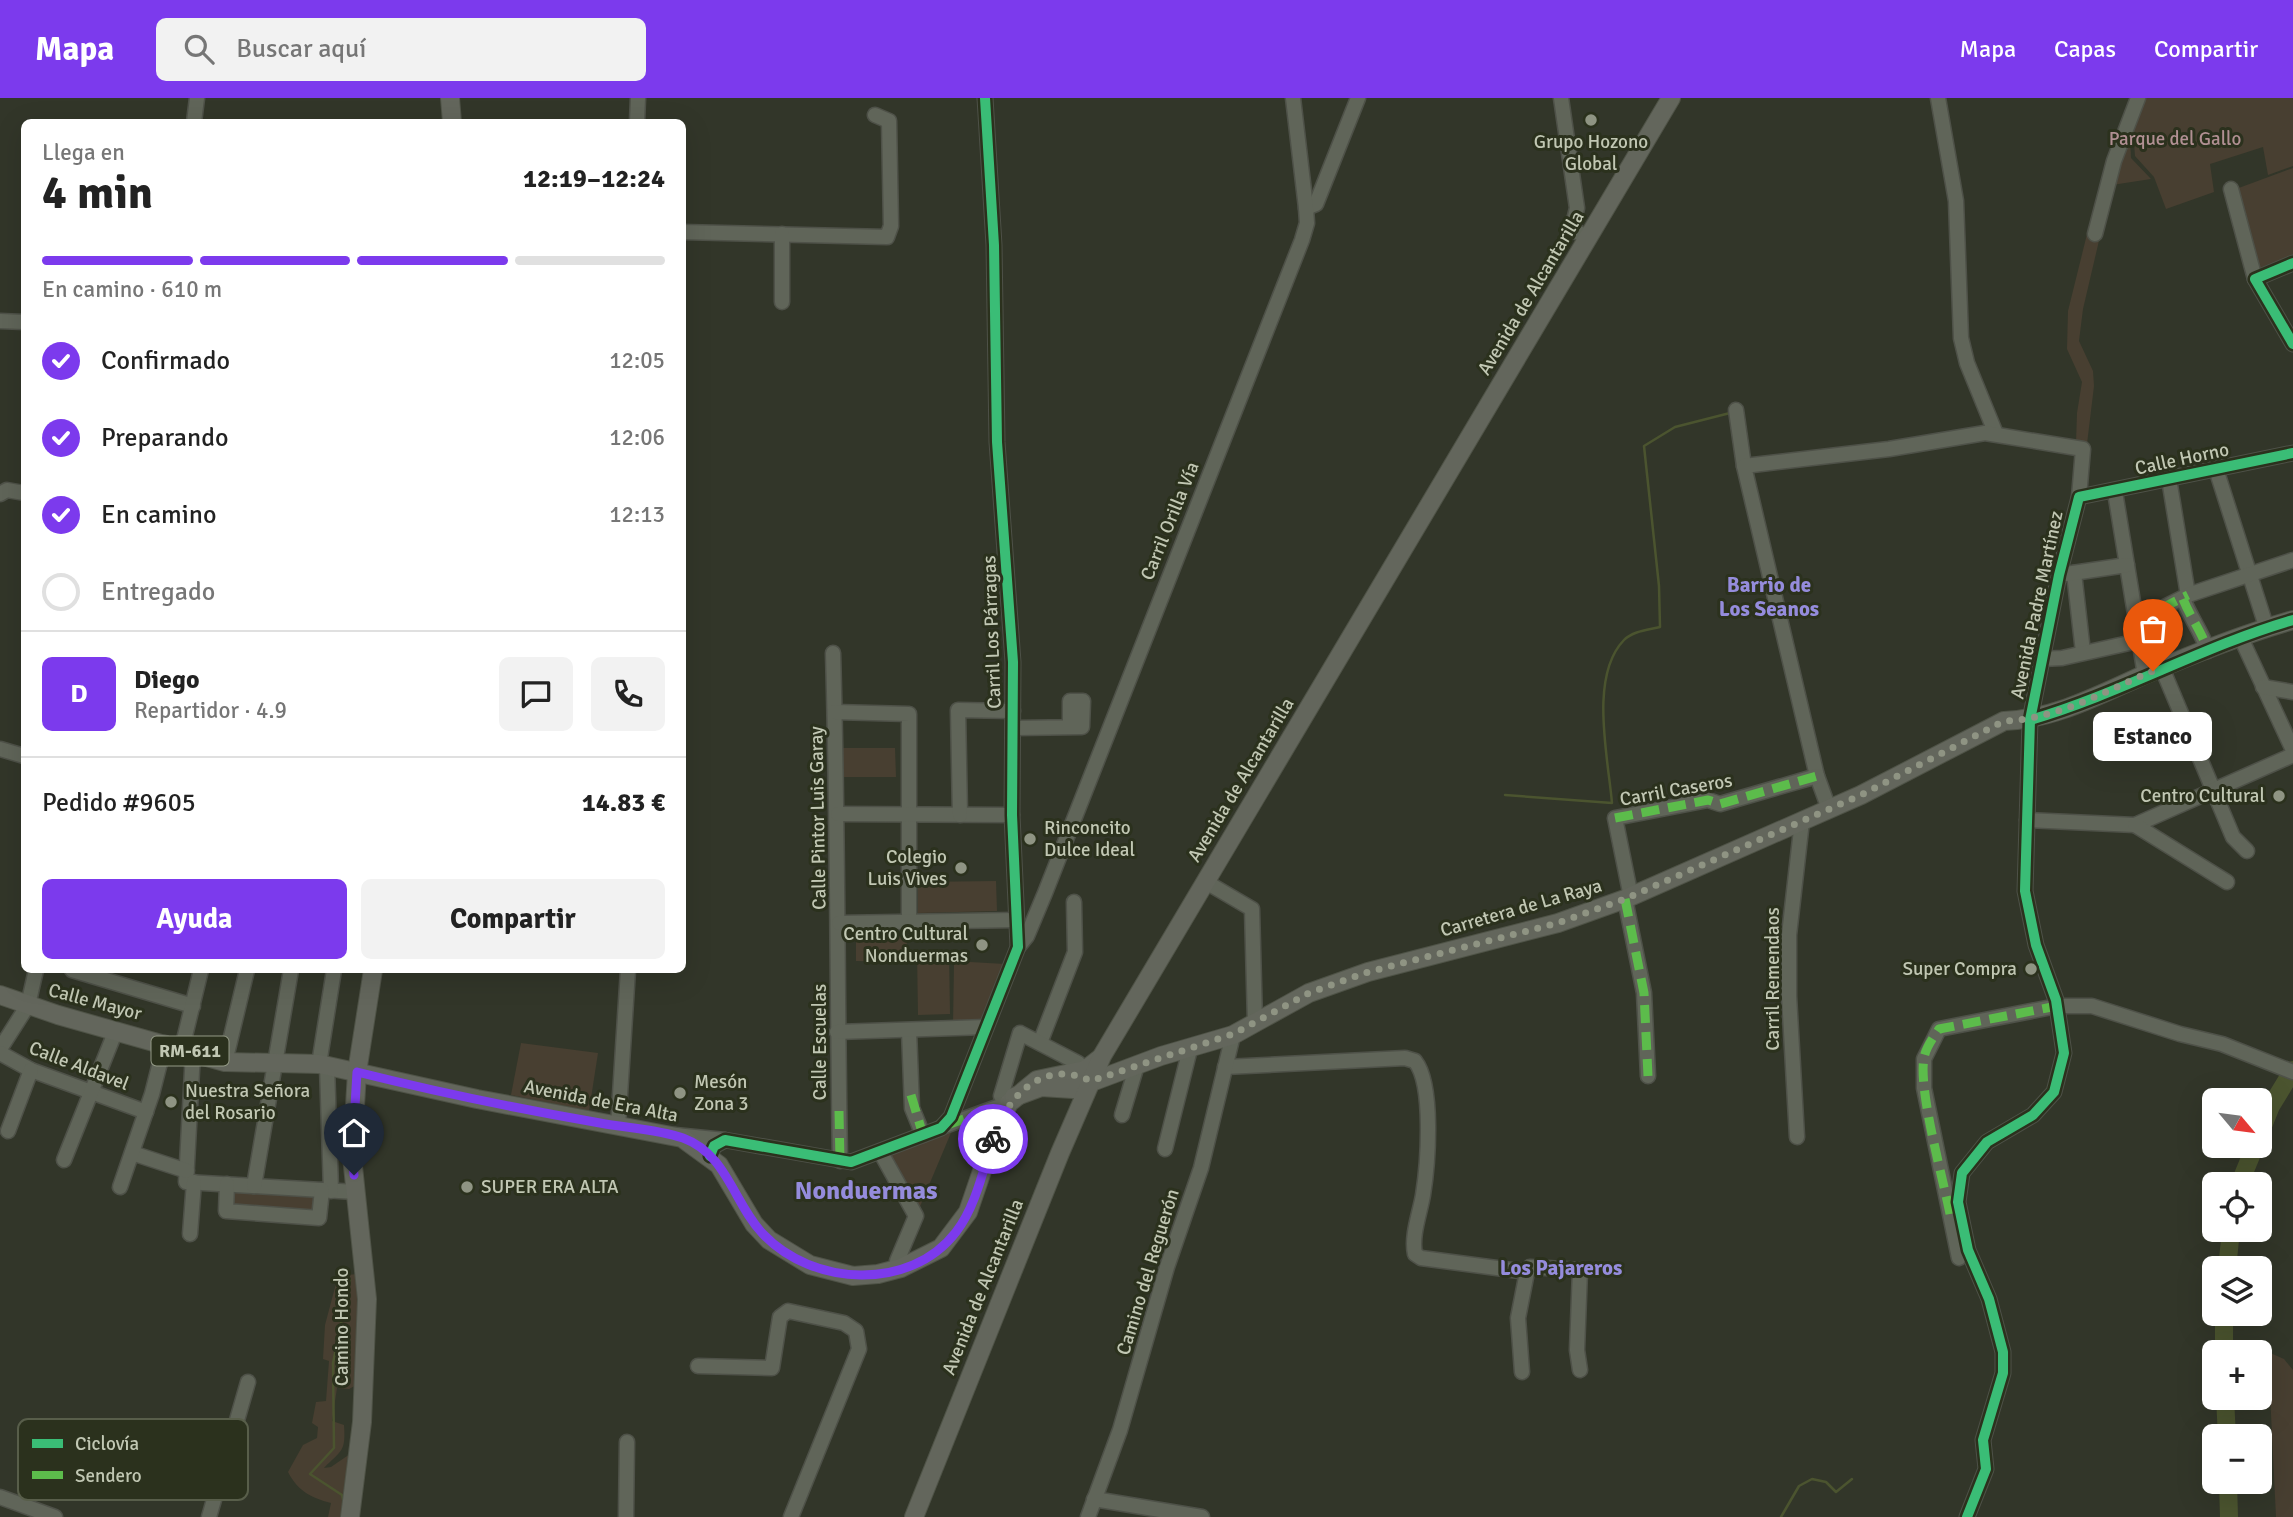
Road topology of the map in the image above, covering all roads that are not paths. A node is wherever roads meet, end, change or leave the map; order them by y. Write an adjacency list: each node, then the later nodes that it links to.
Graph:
1 (197, 98): 12 (street)
2 (450, 98): 13 (main road)
3 (638, 98): 14 (street)
4 (985, 98): 55 (street, Carril Los Párragas)
5 (1293, 98): 16 (street, Carril Orilla Vía)
6 (1358, 98): 16 (street)
7 (1561, 98): 20 (street)
8 (1671, 98): 20 (main road, Avenida de Alcantarilla)
9 (1938, 98): 28 (street)
10 (2138, 98): 19 (street)
11 (875, 115): 18 (street)
12 (194, 119)
13 (452, 119)
14 (637, 119)
15 (2231, 189): 22 (street)
16 (1306, 208): 81 (street, Carril Orilla Vía)
17 (686, 232): 18 (street)
18 (782, 234): 23 (street)
19 (2095, 234)
20 (1588, 239): 74 (main road, Avenida de Alcantarilla)
21 (2293, 263): 22 (street)
22 (2255, 279): 26 (street)
23 (782, 302)
24 (0, 321): 25 (street)
25 (21, 322)
26 (2293, 344)
27 (1736, 411): 30 (street)
28 (1996, 434): 30 (street); 36 (street, Avenida Padre Martínez)
29 (2292, 457): 31 (street, Calle Horno)
30 (1744, 466): 63 (street)
31 (2216, 469): 32 (street, Calle Horno); 40 (street)
32 (2169, 479): 34 (street, Calle Horno); 41 (street)
33 (21, 492): 35 (street)
34 (2115, 492): 36 (street, Calle Horno); 38 (street)
35 (0, 494)
36 (2079, 497): 39 (street, Avenida Padre Martínez)
37 (2293, 560): 40 (street)
38 (2127, 565): 39 (street); 42 (street)
39 (2066, 574): 48 (street); 50 (street, Avenida Padre Martínez)
40 (2249, 574): 41 (street); 44 (street)
41 (2186, 597): 42 (street); 47 (street)
42 (2135, 614): 46 (street)
43 (2293, 620): 44 (main road, Carretera de La Raya)
44 (2267, 629): 45 (main road, Carretera de La Raya)
45 (2241, 638): 47 (main road, Carretera de La Raya); 52 (street)
46 (2138, 641): 48 (street); 51 (street)
47 (2208, 651): 51 (main road, Carretera de La Raya)
48 (2083, 652): 50 (street)
49 (833, 653): 54 (street, Calle Pintor Luis Garay)
50 (2041, 659): 56 (street, Avenida Padre Martínez)
51 (2153, 672): 56 (main road, Carretera de La Raya); 64 (street)
52 (2263, 687): 53 (street); 60 (street)
53 (2293, 692)
54 (835, 712): 66 (street, Calle Pintor Luis Garay); 67 (street)
55 (1013, 712): 58 (street, Carril Los Párragas); 68 (street)
56 (2030, 720): 65 (main road, Carretera de La Raya); 70 (street, Avenida Padre Martínez)
57 (1070, 727): 58 (street)
58 (1013, 728): 69 (street, Carril Los Párragas)
59 (0, 749): 61 (street)
60 (2293, 750)
61 (21, 755)
62 (2293, 755): 64 (street)
63 (1817, 776): 65 (street); 76 (street, Carril Caseros)
64 (2213, 791): 72 (street); 73 (street)
65 (1829, 809): 71 (main road, Carretera de La Raya)
66 (838, 814): 67 (street); 80 (street, Calle Pintor Luis Garay)
67 (909, 815): 68 (street); 79 (street)
68 (960, 815): 69 (street)
69 (1012, 815): 78 (street, Carril Los Párragas)
70 (2027, 820): 72 (street); 93 (street, Avenida Padre Martínez)
71 (1802, 821): 76 (main road, Carretera de La Raya); 124 (street, Carril Remendaos)
72 (2135, 825): 75 (street)
73 (2248, 851)
74 (1206, 882): 94 (street); 113 (main road, Avenida de Alcantarilla)
75 (2227, 882)
76 (1628, 898): 94 (main road, Carretera de La Raya); 112 (street, Carril Caseros)
77 (1074, 902): 100 (street)
78 (1015, 920): 79 (street); 81 (street, Carril Los Párragas)
79 (909, 922): 80 (street)
80 (839, 923): 98 (street, Calle Escuelas)
81 (1018, 947): 95 (street, Carril Los Párragas)
82 (35, 973): 91 (street)
83 (82, 973): 92 (street)
84 (200, 973): 92 (street)
85 (246, 973): 104 (street)
86 (290, 973): 105 (street)
87 (334, 973): 106 (street)
88 (373, 973): 110 (main road, Camino Hondo)
89 (628, 973): 119 (street)
90 (0, 995): 91 (main road, RM-611)
91 (29, 1005): 96 (main road, Calle Mayor / RM-611); 103 (street)
92 (193, 1006): 101 (street)
93 (2057, 1006): 111 (street); 140 (street); 160 (street, Avenida Padre Martínez)
94 (1255, 1022): 99 (main road, Carretera de La Raya)
95 (986, 1027): 97 (street); 120 (street, Carril Los Párragas)
96 (116, 1030): 101 (main road, Calle Mayor / RM-611); 114 (street)
97 (909, 1031): 98 (street); 123 (street)
98 (837, 1032): 132 (street, Calle Escuelas)
99 (1233, 1034): 102 (main road, Carretera de La Raya); 108 (street, Camino del Reguerón)
100 (1040, 1043): 113 (street); 115 (street)
101 (180, 1048): 104 (main road, Calle Mayor / RM-611); 116 (street); 133 (street)
102 (1190, 1049): 107 (main road, Carretera de La Raya); 127 (street)
103 (0, 1051): 109 (street, Calle Aldavel)
104 (225, 1062): 105 (main road, Calle Mayor / RM-611)
105 (273, 1063): 106 (main road, Calle Mayor / RM-611); 135 (street)
106 (323, 1065): 110 (main road, Calle Mayor / RM-611); 137 (street)
107 (1137, 1065): 113 (main road, Carretera de La Raya); 117 (street)
108 (1225, 1067): 142 (street); 150 (street, Camino del Reguerón)
109 (31, 1070): 114 (street, Calle Aldavel); 121 (street)
110 (357, 1072): 119 (main road, Avenida de Era Alta / RM-611); 138 (main road, Camino Hondo)
111 (2293, 1072)
112 (1648, 1076)
113 (1077, 1079): 115 (main road); 118 (main road, Avenida de Alcantarilla); 118 (main road)
114 (90, 1092): 116 (street, Calle Aldavel); 131 (street)
115 (1004, 1100): 120 (street); 130 (main road, Avenida de Era Alta / RM-611)
116 (146, 1112): 128 (street)
117 (1122, 1115)
118 (1074, 1118): 157 (main road, Avenida de Alcantarilla)
119 (618, 1126): 122 (main road, Avenida de Era Alta / RM-611)
120 (940, 1128): 123 (street)
121 (8, 1131)
122 (673, 1135): 125 (street); 130 (main road, Avenida de Era Alta / RM-611)
123 (923, 1135): 129 (street)
124 (1797, 1137)
125 (725, 1140): 126 (street); 130 (street)
126 (742, 1144): 130 (street); 132 (street)
127 (1165, 1149)
128 (132, 1153): 133 (street); 136 (street)
129 (881, 1153): 132 (street); 141 (street)
130 (713, 1158)
131 (64, 1160)
132 (840, 1161)
133 (191, 1176): 134 (street); 139 (street)
134 (227, 1184): 135 (street); 137 (street)
135 (254, 1186): 137 (street)
136 (120, 1187)
137 (326, 1191): 138 (street)
138 (356, 1192): 154 (main road, Camino Hondo)
139 (190, 1234)
140 (1959, 1258)
141 (897, 1261)
142 (1527, 1272): 144 (street); 145 (street)
143 (698, 1366): 156 (street)
144 (1580, 1370)
145 (1522, 1372)
146 (248, 1382): 147 (street)
147 (237, 1419)
148 (627, 1442): 155 (street)
149 (0, 1497): 152 (street)
150 (1094, 1499): 158 (street, Camino del Reguerón); 159 (street)
151 (214, 1500): 153 (street)
152 (55, 1517)
153 (209, 1517)
154 (350, 1517)
155 (626, 1517)
156 (792, 1517)
157 (914, 1517)
158 (1088, 1517)
159 (1202, 1517)
160 (1967, 1517)

